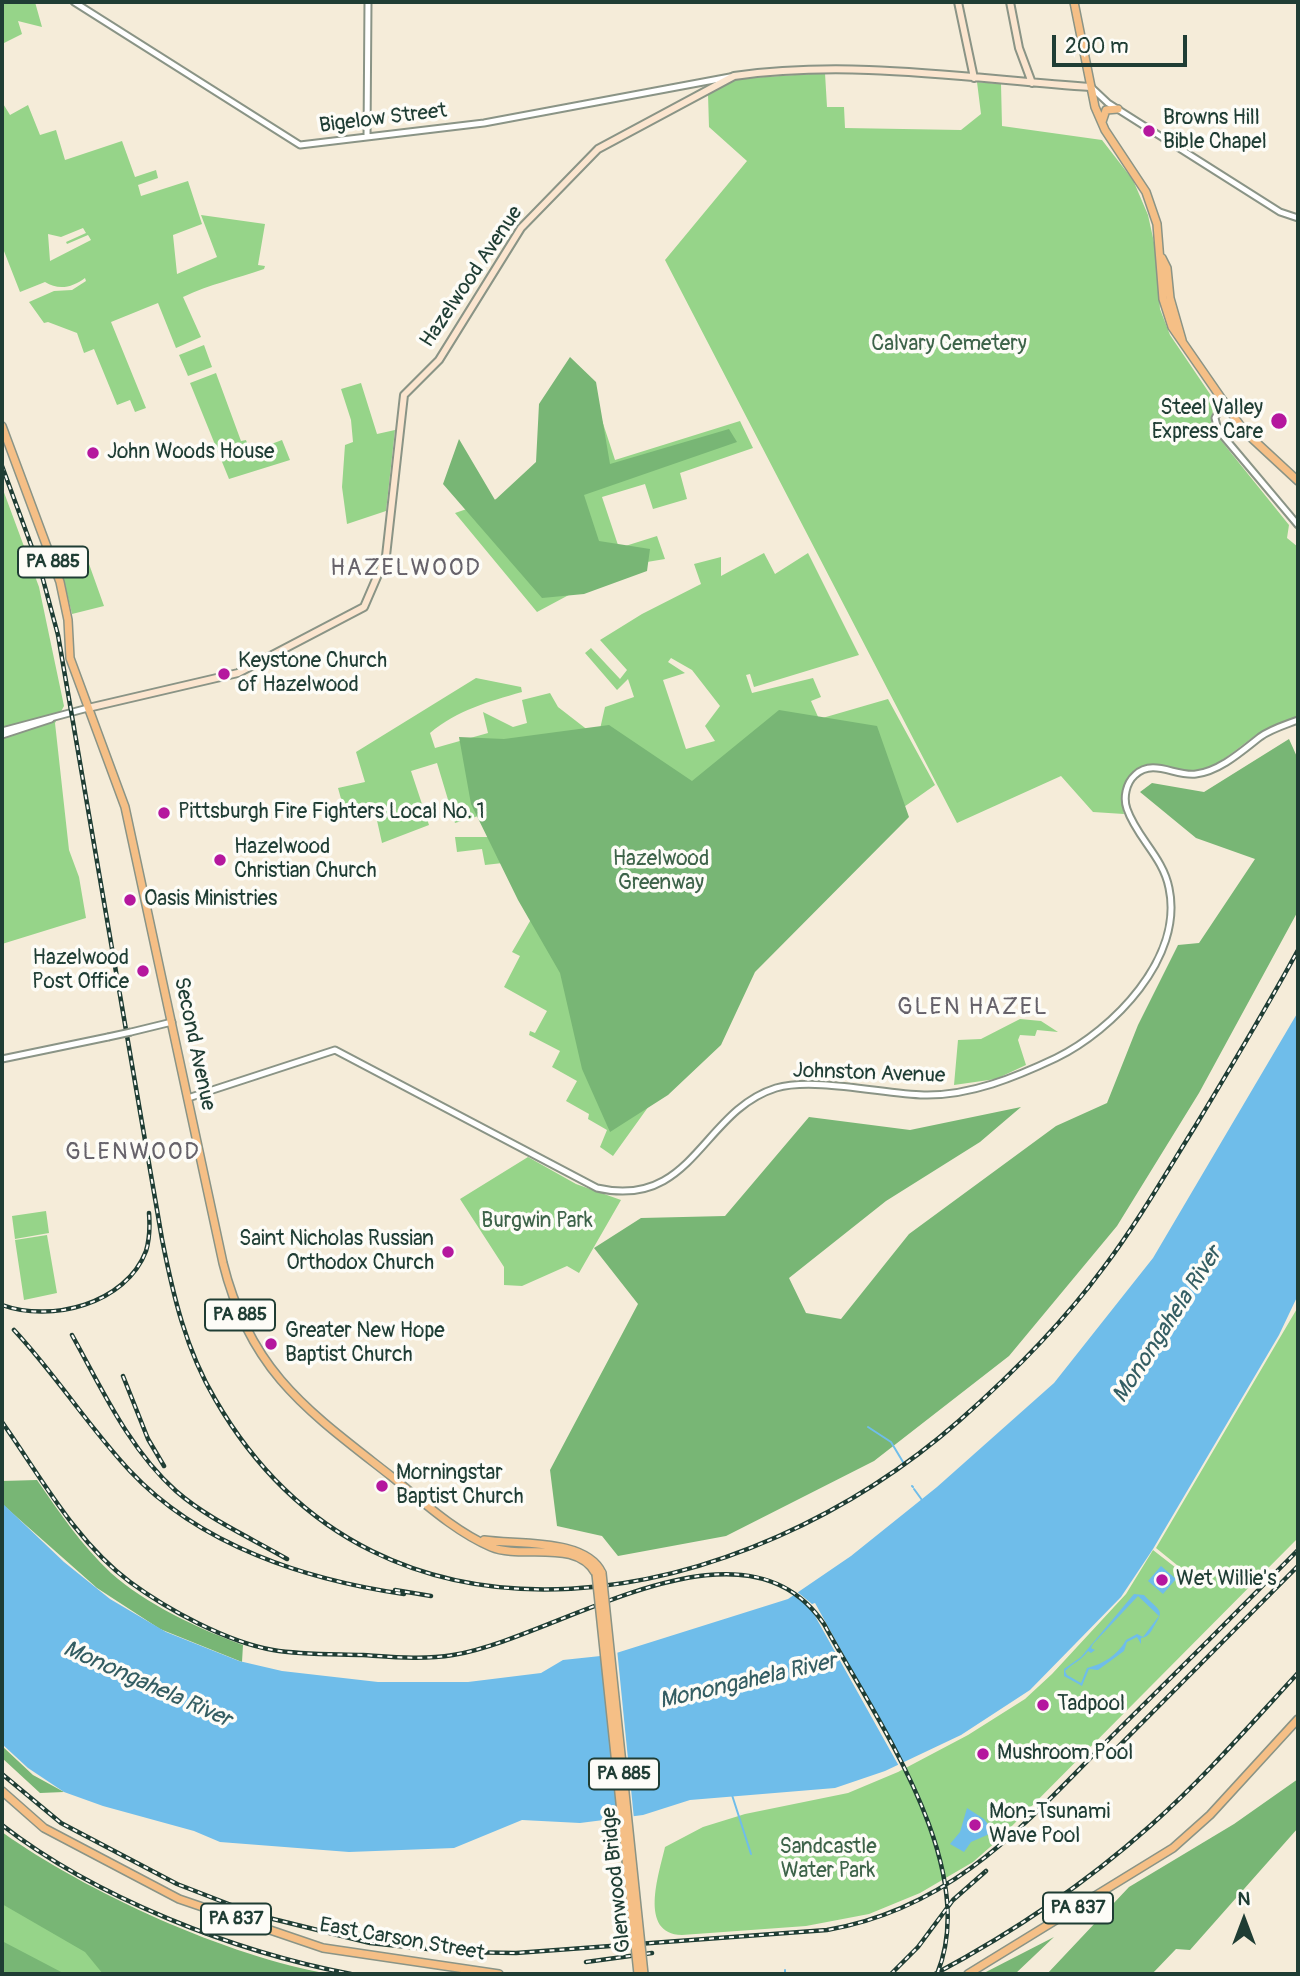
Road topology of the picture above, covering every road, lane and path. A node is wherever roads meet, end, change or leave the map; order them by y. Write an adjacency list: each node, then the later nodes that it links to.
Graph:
1 (74, 2): 12 (street, Bigelow Street)
2 (368, 2): 12 (street)
3 (958, 2): 7 (main road)
4 (1010, 2): 8 (main road)
5 (1074, 2): 9 (main road)
6 (734, 76): 7 (main road, Hazelwood Avenue); 12 (street, Bigelow Street); 18 (main road, Hazelwood Avenue)
7 (974, 78): 8 (main road, Hazelwood Avenue)
8 (1032, 83): 9 (main road, Hazelwood Avenue)
9 (1091, 88): 10 (street); 11 (main road)
10 (1118, 109): 11 (main road); 13 (street)
11 (1101, 123): 14 (main road)
12 (367, 137)
13 (1298, 218)
14 (1224, 401): 16 (main road); 17 (street)
15 (2, 426): 18 (main road, Second Avenue / PA 885)
16 (1298, 481)
17 (1298, 525)
18 (88, 708): 20 (street, Hazelwood Avenue); 21 (main road, Second Avenue / PA 885)
19 (1298, 720): 23 (street, Johnston Avenue)
20 (2, 733)
21 (172, 1022): 22 (street, bridge); 23 (main road, Second Avenue / PA 885)
22 (2, 1059)
23 (188, 1098): 24 (main road, Second Avenue / PA 885)
24 (599, 1573): 28 (main road, Glenwood Bridge / PA 885, bridge); 29 (main road, Glenwood Bridge / PA 885, bridge)
25 (1298, 1719): 30 (main road, PA 837)
26 (2, 1791): 27 (main road, East Carson Street / PA 837)
27 (499, 1974)
28 (638, 1974)
29 (644, 1974)
30 (968, 1974)

